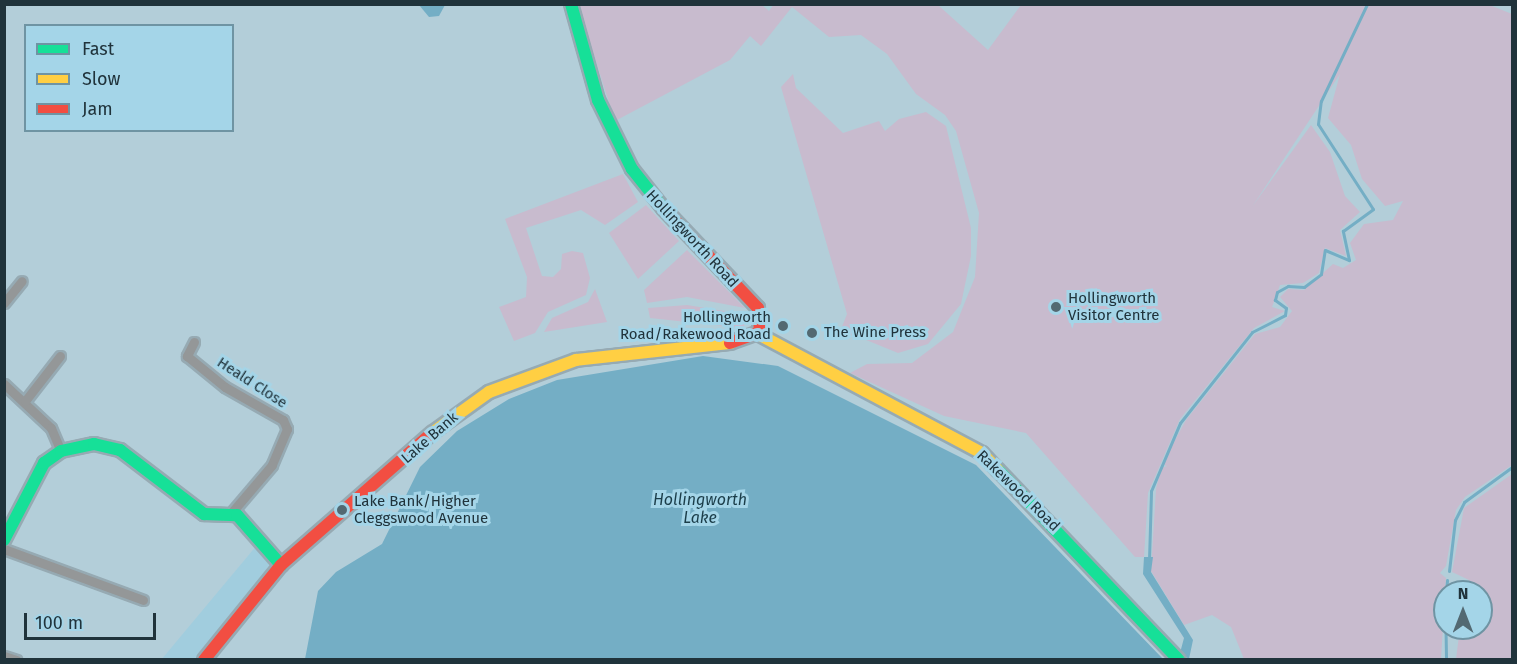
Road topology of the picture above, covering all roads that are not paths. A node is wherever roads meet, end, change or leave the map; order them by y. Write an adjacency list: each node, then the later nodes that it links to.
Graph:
1 (571, 4): 4 (main road, Hollingworth Road)
2 (22, 281): 3 (street)
3 (4, 303)
4 (758, 334): 13 (main road, Lake Bank); 18 (main road, Rakewood Road)
5 (194, 342): 10 (street, Heald Close)
6 (60, 356): 8 (street)
7 (4, 384): 8 (street)
8 (26, 401): 9 (street)
9 (61, 451): 10 (main road); 11 (main road)
10 (232, 512): 13 (main road)
11 (4, 540)
12 (4, 549): 14 (street)
13 (282, 565): 17 (main road, Lake Bank)
14 (143, 600)
15 (4, 656): 16 (street)
16 (16, 660)
17 (204, 660)
18 (1179, 660)

